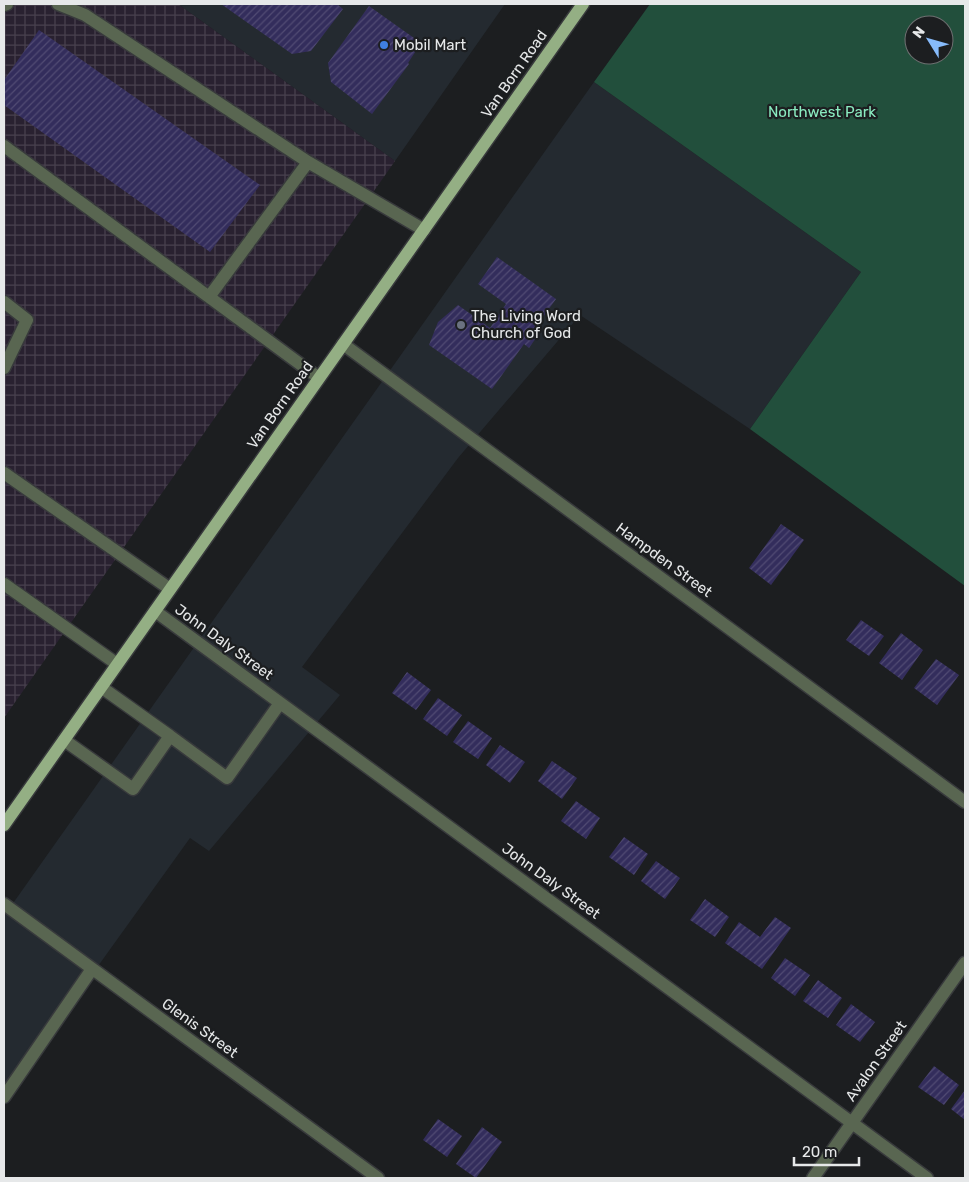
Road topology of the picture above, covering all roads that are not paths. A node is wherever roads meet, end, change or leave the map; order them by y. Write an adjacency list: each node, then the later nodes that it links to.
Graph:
1 (7, 4): 4 (street)
2 (58, 4): 6 (street)
3 (583, 4): 7 (main road, Van Born Road)
4 (4, 5)
5 (4, 146): 8 (street)
6 (308, 162): 7 (street); 8 (street)
7 (424, 230): 10 (main road, Van Born Road)
8 (209, 297): 12 (street)
9 (4, 302): 11 (street)
10 (343, 344): 12 (main road, Van Born Road); 22 (street, Hampden Street)
11 (4, 368)
12 (319, 378): 15 (main road, Van Born Road)
13 (4, 473): 15 (street)
14 (4, 584): 17 (street)
15 (170, 589): 16 (main road, Van Born Road)
16 (155, 611): 17 (main road, Van Born Road); 19 (street, John Daly Street)
17 (117, 664): 18 (main road, Van Born Road)
18 (101, 687): 20 (street); 21 (main road, Van Born Road)
19 (280, 703): 20 (street); 28 (street, John Daly Street)
20 (170, 736): 21 (street)
21 (64, 740): 23 (main road, Van Born Road)
22 (965, 802)
23 (4, 825)
24 (4, 904): 26 (street, Glenis Street)
25 (965, 963): 28 (street, Avalon Street)
26 (92, 969): 27 (street); 29 (street, Glenis Street)
27 (4, 1097)
28 (852, 1123): 30 (street, Avalon Street); 31 (street, John Daly Street)
29 (378, 1178)
30 (813, 1178)
31 (927, 1178)

